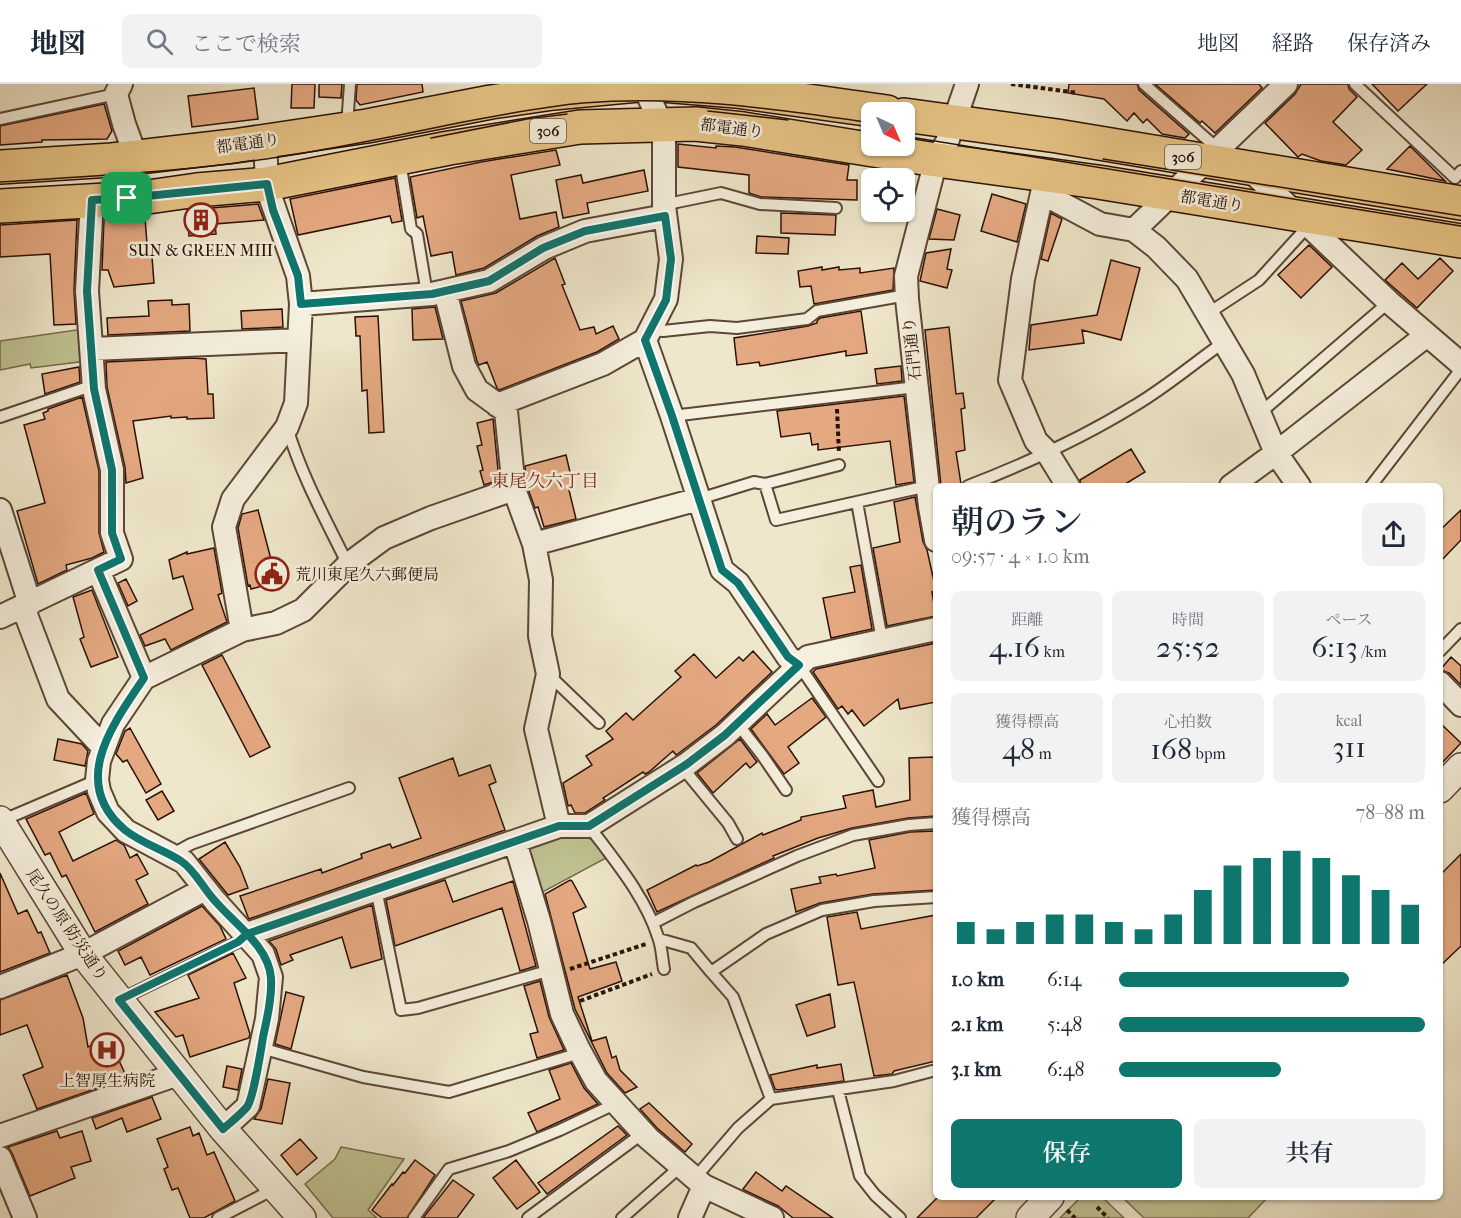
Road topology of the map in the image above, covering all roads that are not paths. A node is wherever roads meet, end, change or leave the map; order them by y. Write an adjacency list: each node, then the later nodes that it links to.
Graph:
1 (350, 84): 13 (lane)
2 (967, 84): 11 (street, 石門通り)
3 (1144, 84): 15 (lane)
4 (1355, 84): 21 (lane)
5 (643, 85): 8 (main road, 都電通り / 306); 12 (street); 13 (main road, 都電通り / 306)
6 (1276, 87): 15 (street)
7 (119, 89): 10 (lane); 17 (street)
8 (861, 108)
9 (915, 117): 11 (main road, 306)
10 (0, 119)
11 (954, 122): 15 (main road, 306); 18 (street, 石門通り)
12 (663, 124): 16 (main road, 都電通り / 306); 18 (main road, 都電通り / 306); 30 (street)
13 (346, 130): 14 (main road, 都電通り / 306)
14 (265, 141): 17 (main road, 都電通り / 306); 22 (street)
15 (1212, 155): 20 (main road, 306); 24 (street)
16 (399, 157): 22 (main road, 都電通り / 306); 34 (lane)
17 (131, 158): 19 (main road, 都電通り / 306); 25 (street)
18 (936, 160): 23 (main road, 都電通り / 306); 35 (street, 石門通り)
19 (0, 167)
20 (1248, 168): 27 (main road, 306); 31 (street)
21 (1461, 171)
22 (267, 184): 25 (main road, 都電通り / 306); 37 (street)
23 (1044, 184): 24 (main road, 都電通り / 306); 32 (street); 52 (street)
24 (1171, 194): 31 (main road, 都電通り / 306); 32 (street)
25 (127, 198): 26 (main road, 都電通り / 306)
26 (92, 200): 28 (main road, 都電通り / 306); 43 (street)
27 (1461, 203)
28 (0, 206)
29 (836, 208): 30 (lane)
30 (665, 211): 34 (street); 39 (street)
31 (1304, 220): 33 (main road, 都電通り / 306); 36 (street); 38 (lane)
32 (1134, 230): 38 (street)
33 (1461, 241)
34 (436, 292): 37 (street); 47 (street)
35 (907, 295): 39 (lane); 46 (street, 石門通り)
36 (1389, 302): 40 (street); 48 (lane)
37 (301, 304): 41 (street)
38 (1207, 314): 42 (street)
39 (647, 335): 47 (street); 49 (street)
40 (1427, 335): 44 (street); 53 (street)
41 (299, 340): 43 (street); 51 (street)
42 (1224, 342): 48 (street); 52 (lane)
43 (92, 349): 45 (street)
44 (1461, 366): 59 (lane)
45 (94, 385): 50 (lane); 69 (street)
46 (916, 387): 49 (lane); 62 (street, 石門通り)
47 (497, 405): 61 (street)
48 (1260, 413): 53 (street)
49 (672, 416): 63 (street)
50 (0, 417)
51 (287, 427): 68 (lane); 73 (street)
52 (1047, 452): 55 (lane); 56 (street)
53 (1276, 453): 57 (street); 58 (street)
54 (839, 465): 60 (lane)
55 (976, 483)
56 (1066, 483)
57 (1235, 483)
58 (1297, 483)
59 (1373, 483)
60 (765, 484): 63 (lane); 64 (lane)
61 (514, 489): 67 (street); 68 (street)
62 (931, 494): 64 (lane); 66 (street, 石門通り)
63 (699, 499): 67 (street); 77 (street)
64 (857, 502): 75 (lane)
65 (0, 510): 70 (street)
66 (933, 512)
67 (534, 544): 78 (street)
68 (348, 565): 73 (street)
69 (98, 570): 70 (street); 79 (street)
70 (27, 606): 71 (street); 84 (street)
71 (0, 618)
72 (1461, 629): 76 (lane)
73 (242, 630): 79 (street)
74 (933, 630): 75 (street)
75 (882, 640): 77 (street)
76 (1443, 648)
77 (799, 665): 83 (street); 88 (lane)
78 (548, 674): 82 (lane); 94 (street)
79 (144, 678): 84 (street)
80 (1443, 686): 81 (street)
81 (1461, 705)
82 (599, 723)
83 (737, 723): 85 (street); 91 (lane)
84 (104, 748): 87 (street)
85 (682, 767): 95 (street); 96 (lane)
86 (1461, 767): 89 (street)
87 (97, 780): 92 (lane); 98 (street)
88 (878, 781)
89 (1443, 786)
90 (349, 788): 98 (lane)
91 (786, 790)
92 (0, 821): 105 (street, 尾久の原 防災通り)
93 (933, 822): 102 (lane)
94 (559, 826): 95 (street); 97 (street)
95 (589, 826): 102 (lane)
96 (737, 839)
97 (515, 842): 100 (street); 107 (street)
98 (171, 855): 99 (street)
99 (205, 889): 103 (street); 105 (street)
100 (376, 889): 103 (street); 107 (lane)
101 (933, 897): 108 (lane)
102 (653, 923): 104 (lane)
103 (247, 934): 110 (lane); 111 (street)
104 (659, 939): 106 (lane); 108 (lane)
105 (83, 954): 109 (street); 110 (street, 尾久の原 防災通り)
106 (664, 969)
107 (552, 972): 112 (street)
108 (711, 972): 116 (lane)
109 (0, 987)
110 (119, 1000): 114 (street, 尾久の原 防災通り)
111 (261, 1047): 112 (lane); 118 (street)
112 (580, 1053): 117 (street)
113 (933, 1071): 115 (lane)
114 (178, 1074): 118 (street, 尾久の原 防災通り); 120 (street)
115 (838, 1090): 116 (lane); 132 (lane)
116 (771, 1099): 122 (lane)
117 (617, 1103): 119 (street); 127 (lane)
118 (223, 1129): 123 (street, 尾久の原 防災通り)
119 (643, 1132): 122 (street); 128 (lane)
120 (0, 1136)
121 (0, 1158): 124 (street)
122 (693, 1177): 129 (lane); 130 (street); 131 (street)
123 (276, 1188): 125 (lane); 126 (street, 尾久の原 防災通り)
124 (25, 1218)
125 (218, 1218)
126 (302, 1218)
127 (414, 1218)
128 (528, 1218)
129 (622, 1218)
130 (690, 1218)
131 (772, 1218)
132 (900, 1218)

